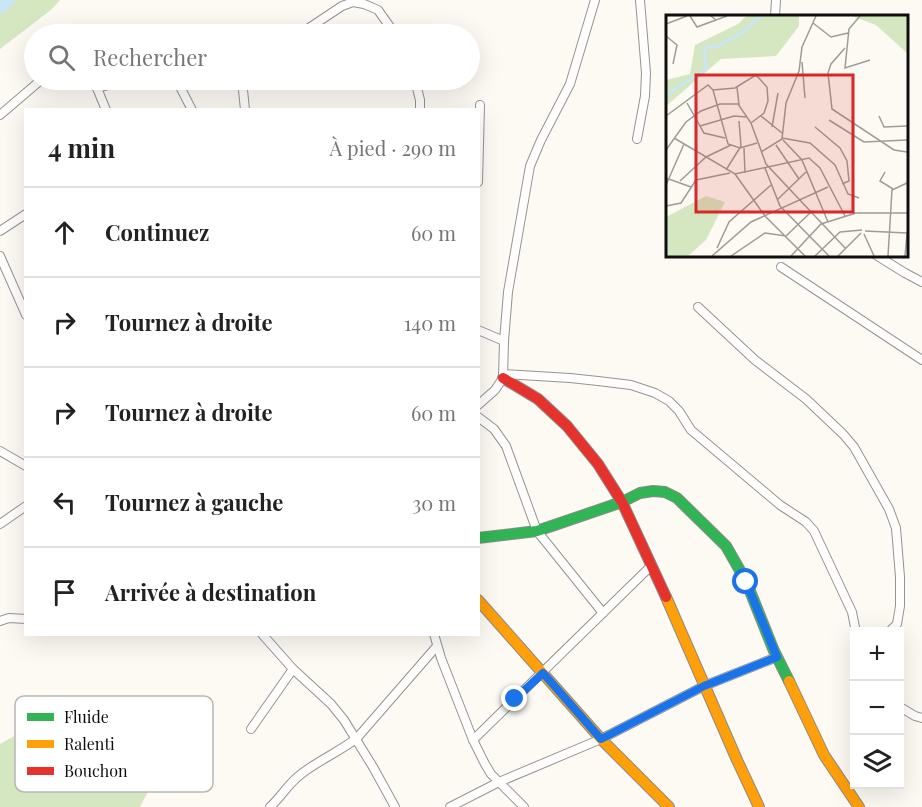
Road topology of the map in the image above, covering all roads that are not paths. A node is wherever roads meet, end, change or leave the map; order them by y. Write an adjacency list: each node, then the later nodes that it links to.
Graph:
1 (595, 0): 29 (street)
2 (640, 0): 19 (street)
3 (776, 0): 4 (street)
4 (775, 15)
5 (315, 24): 6 (street)
6 (388, 24)
7 (29, 90): 18 (street)
8 (98, 90): 13 (street)
9 (182, 90): 14 (street)
10 (244, 90): 15 (street)
11 (418, 90): 16 (street)
12 (480, 105): 17 (street)
13 (105, 108)
14 (191, 108)
15 (245, 108)
16 (420, 108)
17 (480, 108)
18 (0, 115)
19 (638, 139)
20 (24, 215): 21 (street)
21 (0, 231)
22 (0, 256): 26 (street)
23 (878, 256): 25 (street)
24 (781, 267): 30 (street)
25 (922, 282)
26 (22, 299)
27 (698, 307): 47 (street)
28 (480, 331): 29 (street)
29 (504, 341): 31 (street)
30 (922, 360)
31 (503, 376): 32 (street); 36 (street); 46 (street)
32 (480, 403)
33 (480, 418): 39 (street)
34 (0, 451): 35 (street)
35 (24, 465)
36 (622, 502): 39 (street); 41 (street); 51 (street)
37 (24, 507): 38 (street)
38 (0, 524)
39 (537, 531): 40 (street); 43 (street)
40 (480, 538)
41 (652, 565): 43 (street); 54 (street)
42 (480, 602): 53 (street)
43 (603, 613): 53 (street)
44 (24, 619): 45 (street)
45 (0, 621)
46 (855, 627)
47 (894, 627)
48 (264, 636): 52 (street)
49 (434, 636): 50 (street)
50 (437, 646): 58 (street); 60 (street)
51 (777, 657): 54 (street); 68 (street)
52 (293, 669): 57 (street); 58 (street)
53 (543, 673): 59 (street); 60 (street)
54 (704, 686): 59 (street); 67 (street)
55 (904, 710): 56 (street)
56 (922, 718)
57 (251, 729)
58 (357, 738): 62 (street); 63 (street)
59 (601, 739): 61 (street); 66 (street)
60 (473, 740): 61 (street)
61 (499, 782): 64 (street); 65 (street)
62 (273, 806)
63 (394, 807)
64 (450, 807)
65 (524, 807)
66 (669, 807)
67 (759, 807)
68 (859, 807)

